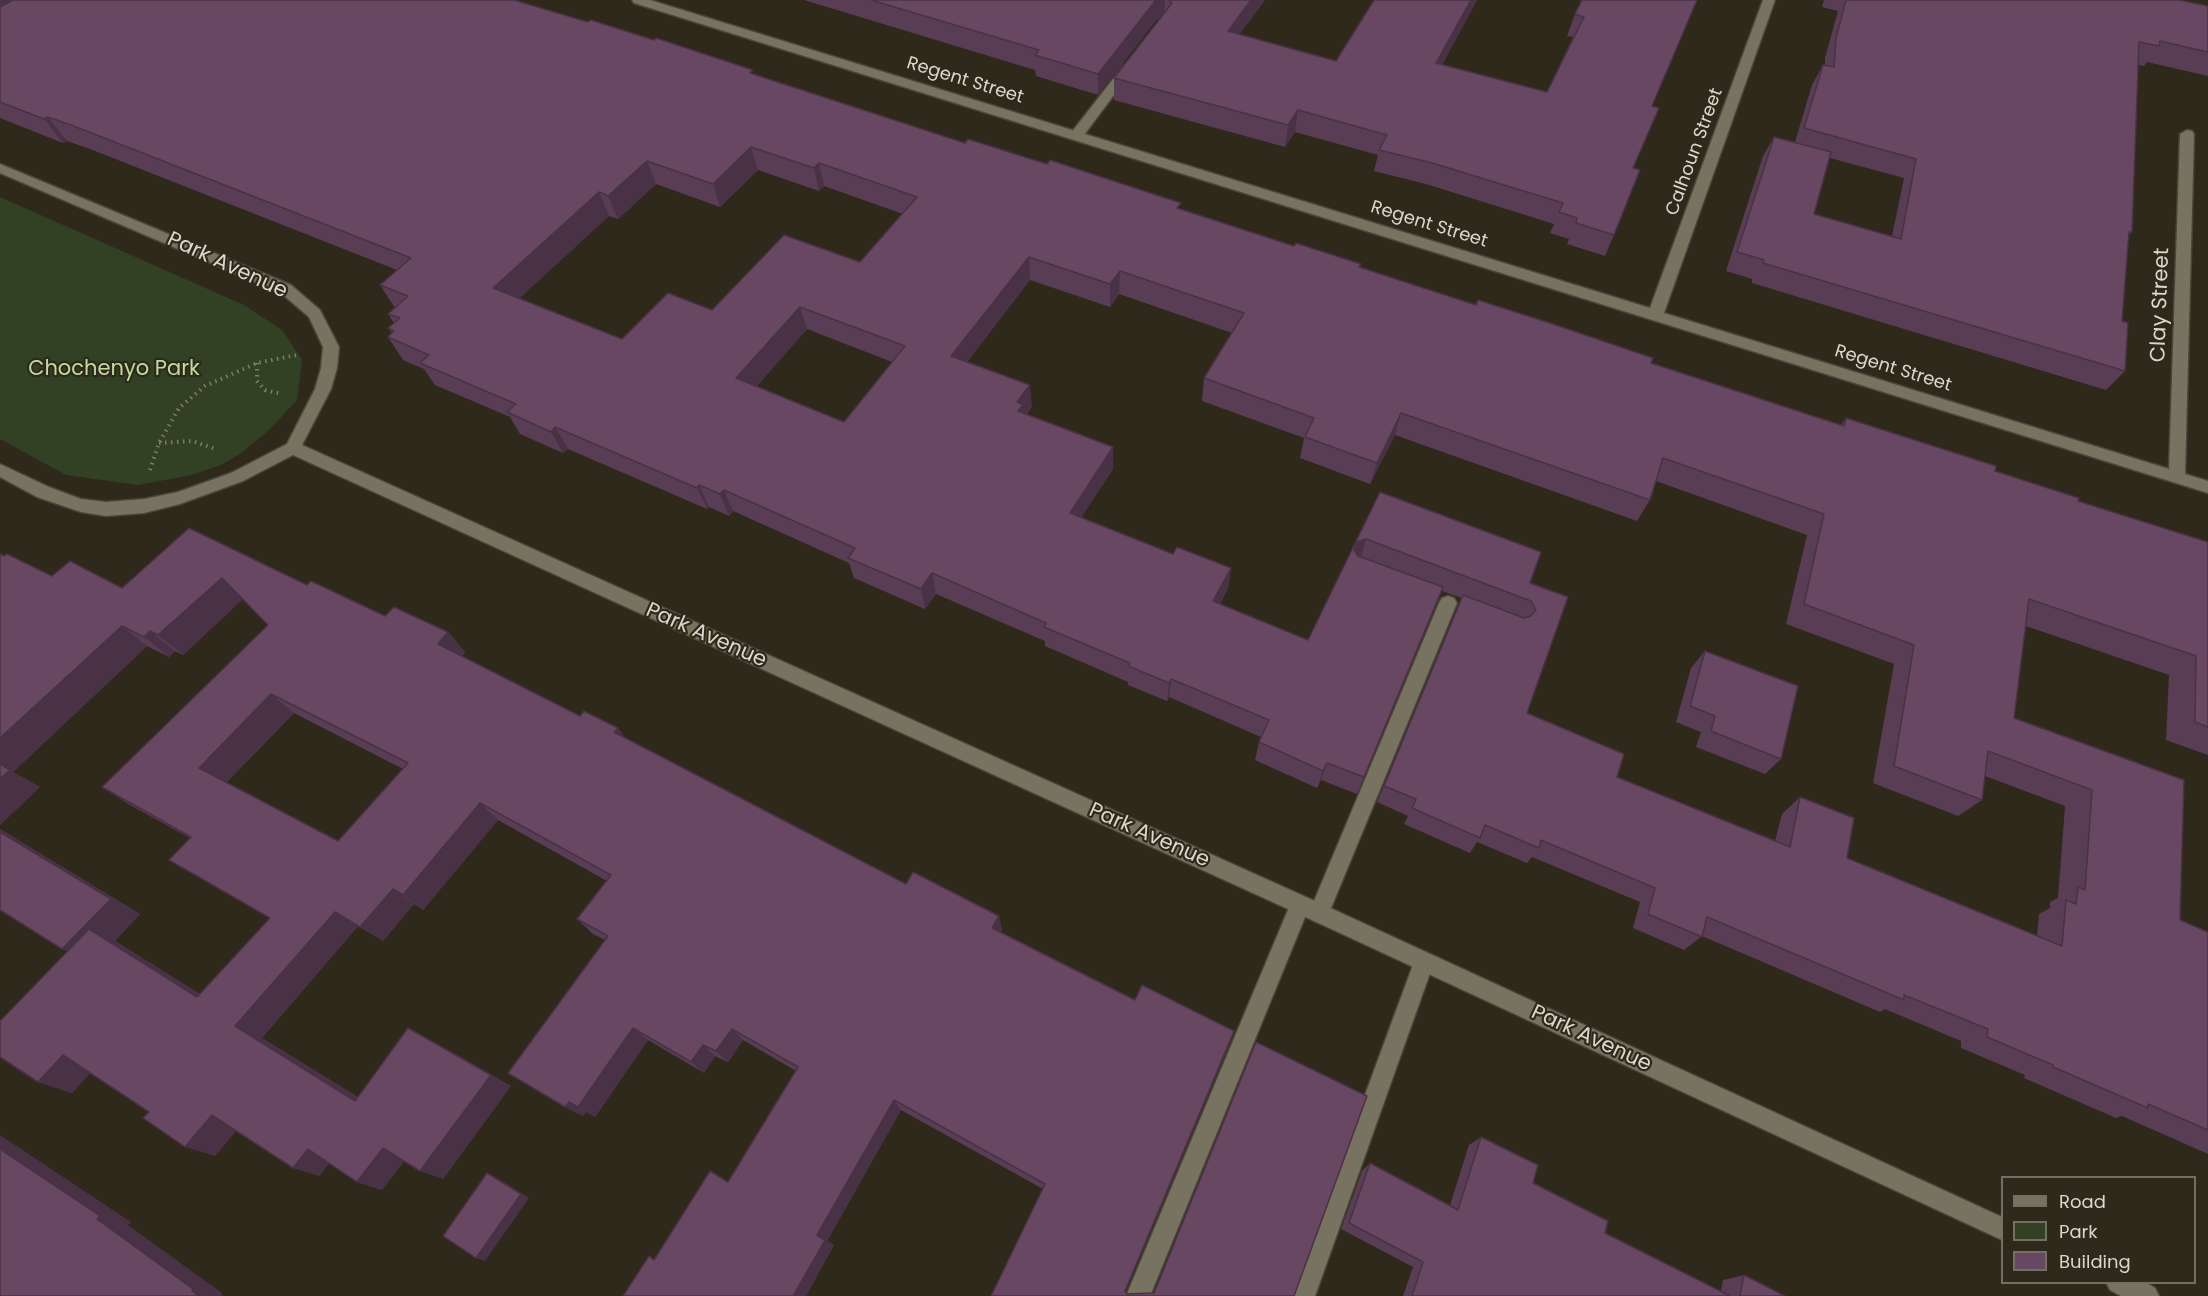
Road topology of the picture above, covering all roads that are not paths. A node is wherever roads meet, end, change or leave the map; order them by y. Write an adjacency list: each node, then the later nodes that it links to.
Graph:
1 (638, 0): 5 (street, Regent Street)
2 (1769, 0): 7 (street, Calhoun Street)
3 (1134, 60): 5 (street)
4 (2187, 134): 10 (street, Clay Street)
5 (1076, 136): 7 (street, Regent Street)
6 (0, 168): 8 (street, Park Avenue)
7 (1655, 316): 10 (street, Regent Street)
8 (293, 448): 9 (street); 13 (street, Park Avenue)
9 (0, 470)
10 (2177, 477): 11 (street, Regent Street)
11 (2208, 487)
12 (1448, 603): 13 (street)
13 (1310, 909): 14 (street, Park Avenue); 17 (street)
14 (1424, 962): 15 (street, Park Avenue); 18 (street)
15 (2001, 1229)
16 (2122, 1284): 19 (street)
17 (1138, 1296)
18 (1303, 1296)
19 (2147, 1296)

